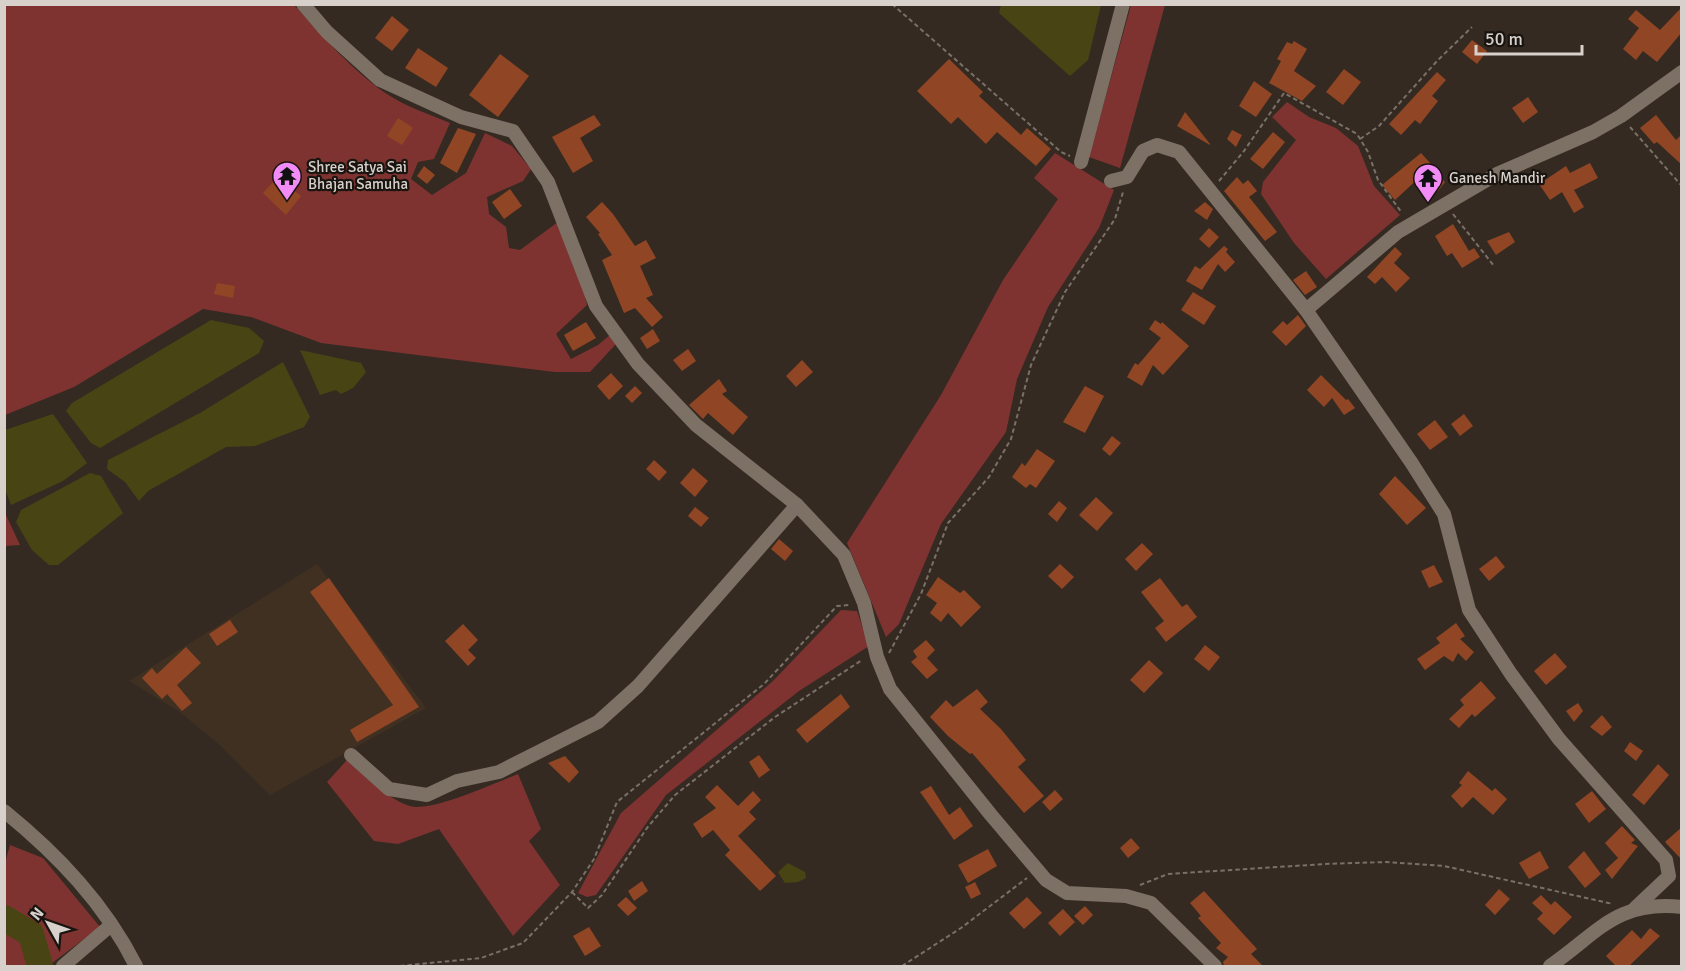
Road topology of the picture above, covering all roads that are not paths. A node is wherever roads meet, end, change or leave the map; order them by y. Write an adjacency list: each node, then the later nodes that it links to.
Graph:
1 (303, 4): 7 (street)
2 (1124, 4): 4 (street)
3 (1682, 72): 6 (street)
4 (1081, 162)
5 (1111, 181): 6 (street)
6 (1306, 310): 11 (street)
7 (797, 505): 8 (street); 15 (street)
8 (351, 755)
9 (4, 811): 12 (street)
10 (1682, 907): 11 (street)
11 (1635, 908): 16 (street)
12 (110, 926): 13 (street); 14 (street)
13 (63, 966)
14 (136, 966)
15 (1215, 966)
16 (1550, 966)

